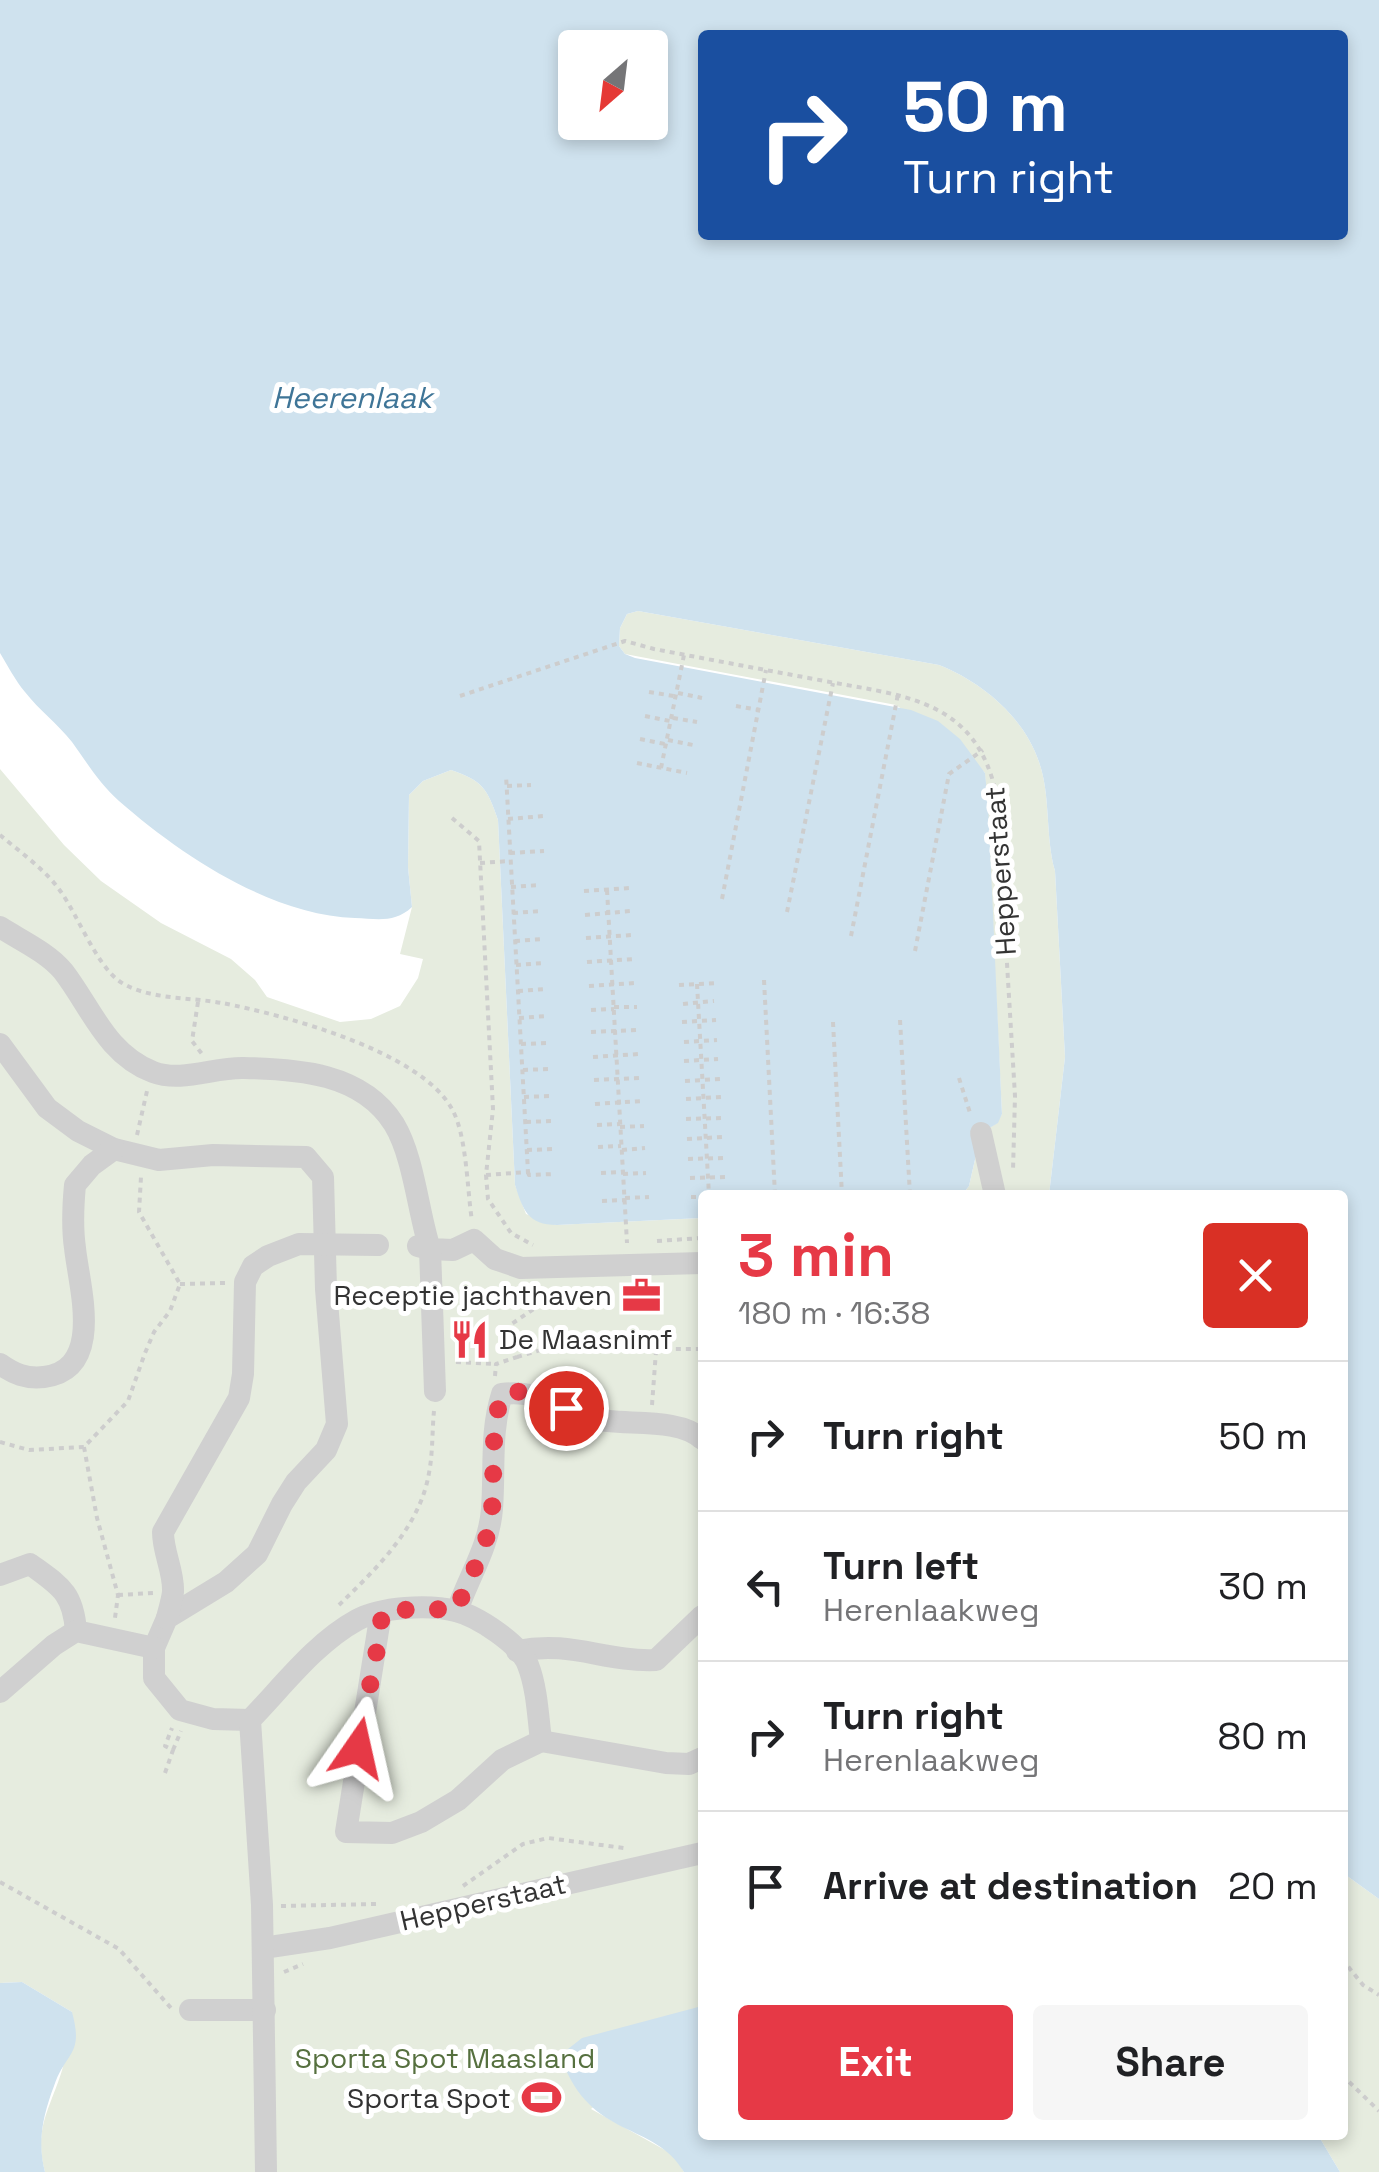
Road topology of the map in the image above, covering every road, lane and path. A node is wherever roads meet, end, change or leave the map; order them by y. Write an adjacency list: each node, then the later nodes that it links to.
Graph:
1 (684, 655): 2 (path, Hepperstaat); 6 (path); 7 (path, Hepperstaat)
2 (766, 670): 3 (path, Hepperstaat); 10 (path)
3 (833, 683): 5 (path, Hepperstaat); 40 (path)
4 (649, 692): 6 (path)
5 (898, 694): 17 (path, Hepperstaat); 45 (path)
6 (676, 695): 8 (path); 12 (path)
7 (460, 696)
8 (702, 698)
9 (736, 706): 10 (path)
10 (759, 710): 37 (path)
11 (645, 716): 12 (path)
12 (671, 719): 13 (path); 15 (path)
13 (698, 722)
14 (640, 739): 15 (path)
15 (666, 742): 16 (path); 19 (path)
16 (693, 745)
17 (983, 750): 49 (path); 132 (path, Hepperstaat)
18 (636, 764): 19 (path)
19 (661, 768): 20 (path)
20 (687, 773)
21 (506, 776): 22 (path)
22 (506, 786): 23 (path); 26 (path)
23 (531, 786)
24 (544, 816): 26 (path)
25 (452, 818): 31 (path)
26 (508, 818): 29 (path)
27 (0, 835): 62 (path)
28 (544, 851): 29 (path)
29 (510, 853): 30 (path)
30 (510, 862): 31 (path); 33 (path)
31 (480, 863): 128 (path)
32 (540, 886): 33 (path)
33 (512, 887): 41 (path)
34 (630, 888): 36 (path)
35 (607, 890): 145 (path)
36 (584, 892)
37 (722, 900)
38 (631, 911): 42 (path)
39 (542, 912): 41 (path)
40 (787, 912)
41 (513, 913): 48 (path)
42 (585, 914)
43 (0, 928): 90 (street)
44 (632, 935): 46 (path)
45 (851, 936)
46 (586, 938)
47 (542, 939): 48 (path)
48 (515, 941): 53 (path)
49 (915, 951)
50 (634, 959): 51 (path)
51 (587, 962)
52 (543, 964): 53 (path)
53 (516, 965): 61 (path)
54 (764, 980): 134 (path)
55 (635, 983): 59 (path)
56 (717, 983): 57 (path)
57 (697, 984): 58 (path); 64 (path)
58 (679, 985)
59 (589, 986)
60 (545, 989): 61 (path)
61 (518, 991): 69 (path)
62 (198, 1000): 90 (path); 143 (path)
63 (714, 1001): 64 (path)
64 (698, 1002): 65 (path); 72 (path)
65 (683, 1004)
66 (637, 1007): 67 (path)
67 (591, 1010)
68 (546, 1016): 69 (path)
69 (519, 1018): 82 (path)
70 (716, 1020): 72 (path)
71 (900, 1020): 136 (path)
72 (699, 1021): 73 (path); 78 (path)
73 (682, 1022)
74 (833, 1022): 135 (path)
75 (637, 1030): 76 (path)
76 (591, 1032)
77 (717, 1040): 78 (path)
78 (700, 1041): 79 (path); 87 (path)
79 (684, 1042)
80 (548, 1043): 82 (path)
81 (0, 1044): 120 (street)
82 (521, 1044): 89 (path)
83 (640, 1054): 84 (path)
84 (593, 1057)
85 (718, 1058): 87 (path)
86 (684, 1060): 87 (path)
87 (702, 1060): 95 (path)
88 (549, 1069): 89 (path)
89 (523, 1070): 98 (path)
90 (210, 1072): 149 (street)
91 (641, 1078): 94 (path)
92 (960, 1078): 112 (path)
93 (720, 1079): 95 (path)
94 (594, 1080)
95 (702, 1080): 96 (path); 99 (path)
96 (685, 1081)
97 (550, 1096): 98 (path)
98 (524, 1097): 109 (path)
99 (704, 1098): 100 (path); 101 (path); 105 (path)
100 (721, 1098)
101 (686, 1099)
102 (144, 1100): 120 (path)
103 (642, 1101): 104 (path)
104 (595, 1104)
105 (705, 1118): 106 (path); 107 (path); 114 (path)
106 (722, 1118)
107 (686, 1119)
108 (552, 1121): 109 (path)
109 (526, 1122): 119 (path)
110 (596, 1125): 111 (path)
111 (644, 1126)
112 (978, 1131): 137 (street)
113 (723, 1137): 114 (path)
114 (706, 1138): 115 (path); 121 (path)
115 (687, 1139)
116 (554, 1148): 119 (path)
117 (598, 1148): 118 (path)
118 (645, 1148)
119 (527, 1150): 124 (path)
120 (131, 1154): 146 (street); 153 (path); 158 (street)
121 (707, 1158): 122 (path); 123 (path); 129 (path)
122 (725, 1158)
123 (688, 1159)
124 (528, 1172): 127 (path); 128 (path)
125 (646, 1172): 126 (path)
126 (600, 1173)
127 (554, 1174)
128 (486, 1175): 148 (path)
129 (708, 1177): 130 (path); 131 (path); 133 (path)
130 (726, 1177)
131 (690, 1178)
132 (1013, 1178)
133 (707, 1190)
134 (775, 1190)
135 (842, 1190)
136 (910, 1190)
137 (994, 1190)
138 (648, 1196): 141 (path)
139 (698, 1196): 140 (path)
140 (691, 1197)
141 (602, 1202)
142 (698, 1238): 144 (path)
143 (474, 1240): 149 (street); 151 (street)
144 (647, 1242)
145 (627, 1243)
146 (325, 1244): 147 (street); 152 (street); 170 (street)
147 (378, 1245)
148 (538, 1246)
149 (424, 1248): 157 (street)
150 (698, 1263): 151 (street)
151 (548, 1270): 156 (path)
152 (245, 1282): 153 (path); 165 (street)
153 (180, 1284): 163 (path)
154 (698, 1348): 155 (path)
155 (656, 1351): 156 (path); 159 (path)
156 (517, 1357): 157 (path)
157 (436, 1362): 160 (street)
158 (0, 1364)
159 (653, 1386)
160 (436, 1391): 168 (path)
161 (698, 1435): 167 (street)
162 (0, 1442): 163 (path)
163 (84, 1448): 166 (path)
164 (0, 1575): 172 (street)
165 (173, 1592): 166 (path); 170 (street)
166 (118, 1595): 173 (path)
167 (456, 1611): 169 (street); 175 (street)
168 (332, 1612)
169 (382, 1612): 178 (street); 179 (street)
170 (167, 1618): 174 (street)
171 (698, 1620): 175 (street)
172 (76, 1631): 173 (street); 176 (street)
173 (112, 1638): 174 (street)
174 (154, 1648): 177 (street)
175 (517, 1650): 179 (street)
176 (0, 1692)
177 (181, 1719): 178 (street); 180 (path); 180 (path)
178 (250, 1720): 188 (street)
179 (541, 1741): 181 (street)
180 (173, 1750): 182 (path)
181 (698, 1760)
182 (165, 1773)
183 (639, 1849): 186 (path)
184 (698, 1855): 189 (street, Hepperstaat)
185 (0, 1882): 192 (path)
186 (459, 1888)
187 (381, 1904): 188 (path)
188 (262, 1906): 189 (street)
189 (263, 1948): 193 (street)
190 (1348, 1967): 191 (path)
191 (1379, 1995)
192 (190, 2010): 193 (street)
193 (265, 2010): 196 (street)
194 (1348, 2081): 195 (path)
195 (1379, 2111)
196 (266, 2172)

